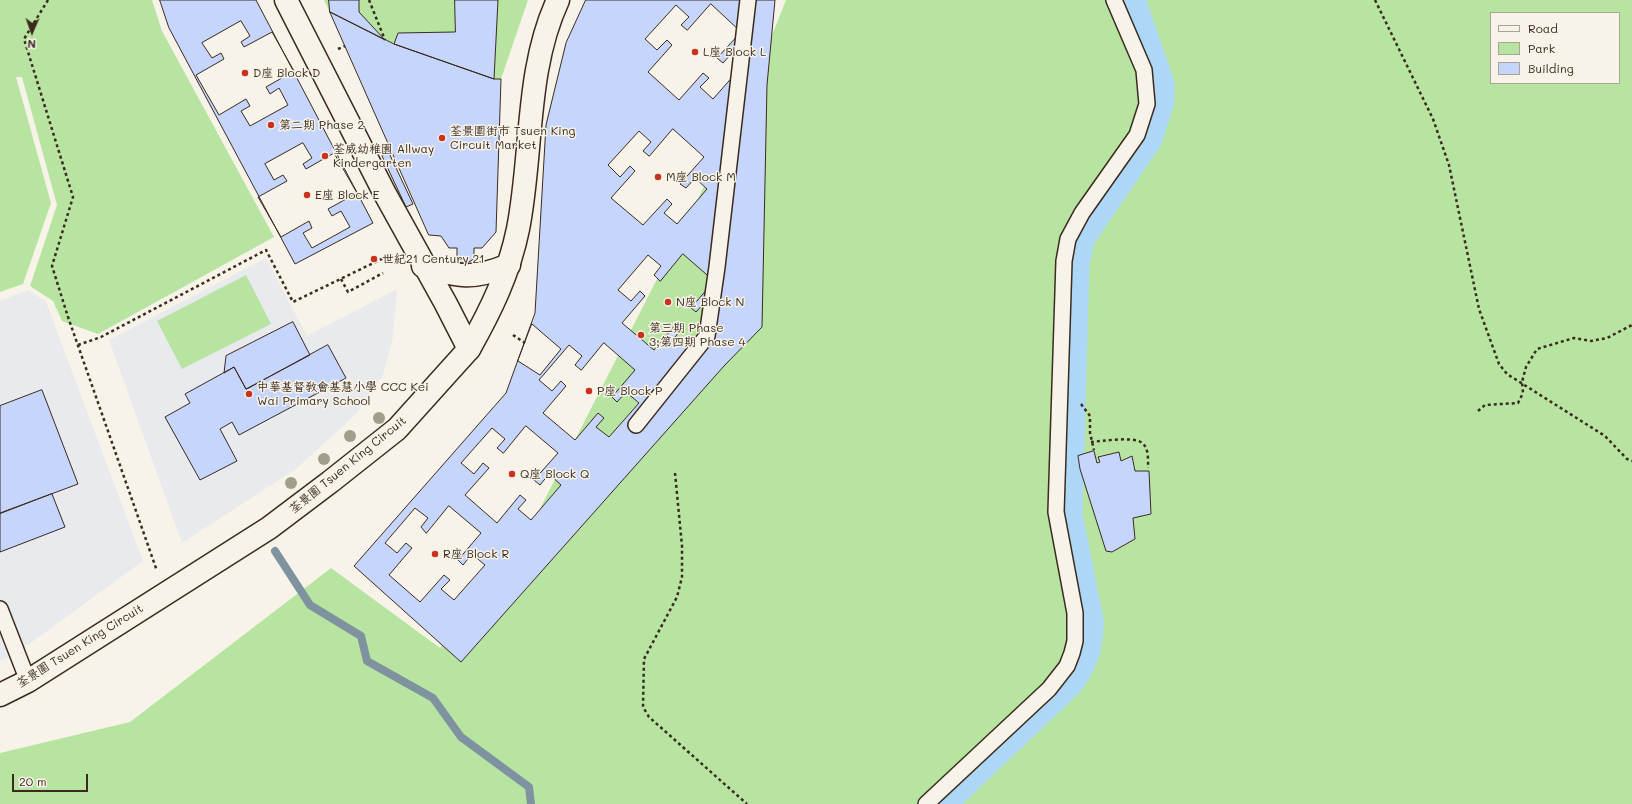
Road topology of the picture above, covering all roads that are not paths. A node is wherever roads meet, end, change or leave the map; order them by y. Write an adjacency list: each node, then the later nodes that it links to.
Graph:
1 (286, 0): 6 (street)
2 (558, 0): 5 (street, 荃景圍 Tsuen King Circuit)
3 (748, 0): 8 (lane)
4 (1114, 0): 12 (lane)
5 (509, 265): 6 (street); 7 (street, 荃景圍 Tsuen King Circuit)
6 (424, 266): 7 (street)
7 (469, 349): 10 (street, 荃景圍 Tsuen King Circuit)
8 (636, 425)
9 (0, 609): 10 (lane)
10 (28, 681): 11 (street, 荃景圍 Tsuen King Circuit)
11 (0, 695)
12 (926, 804)

